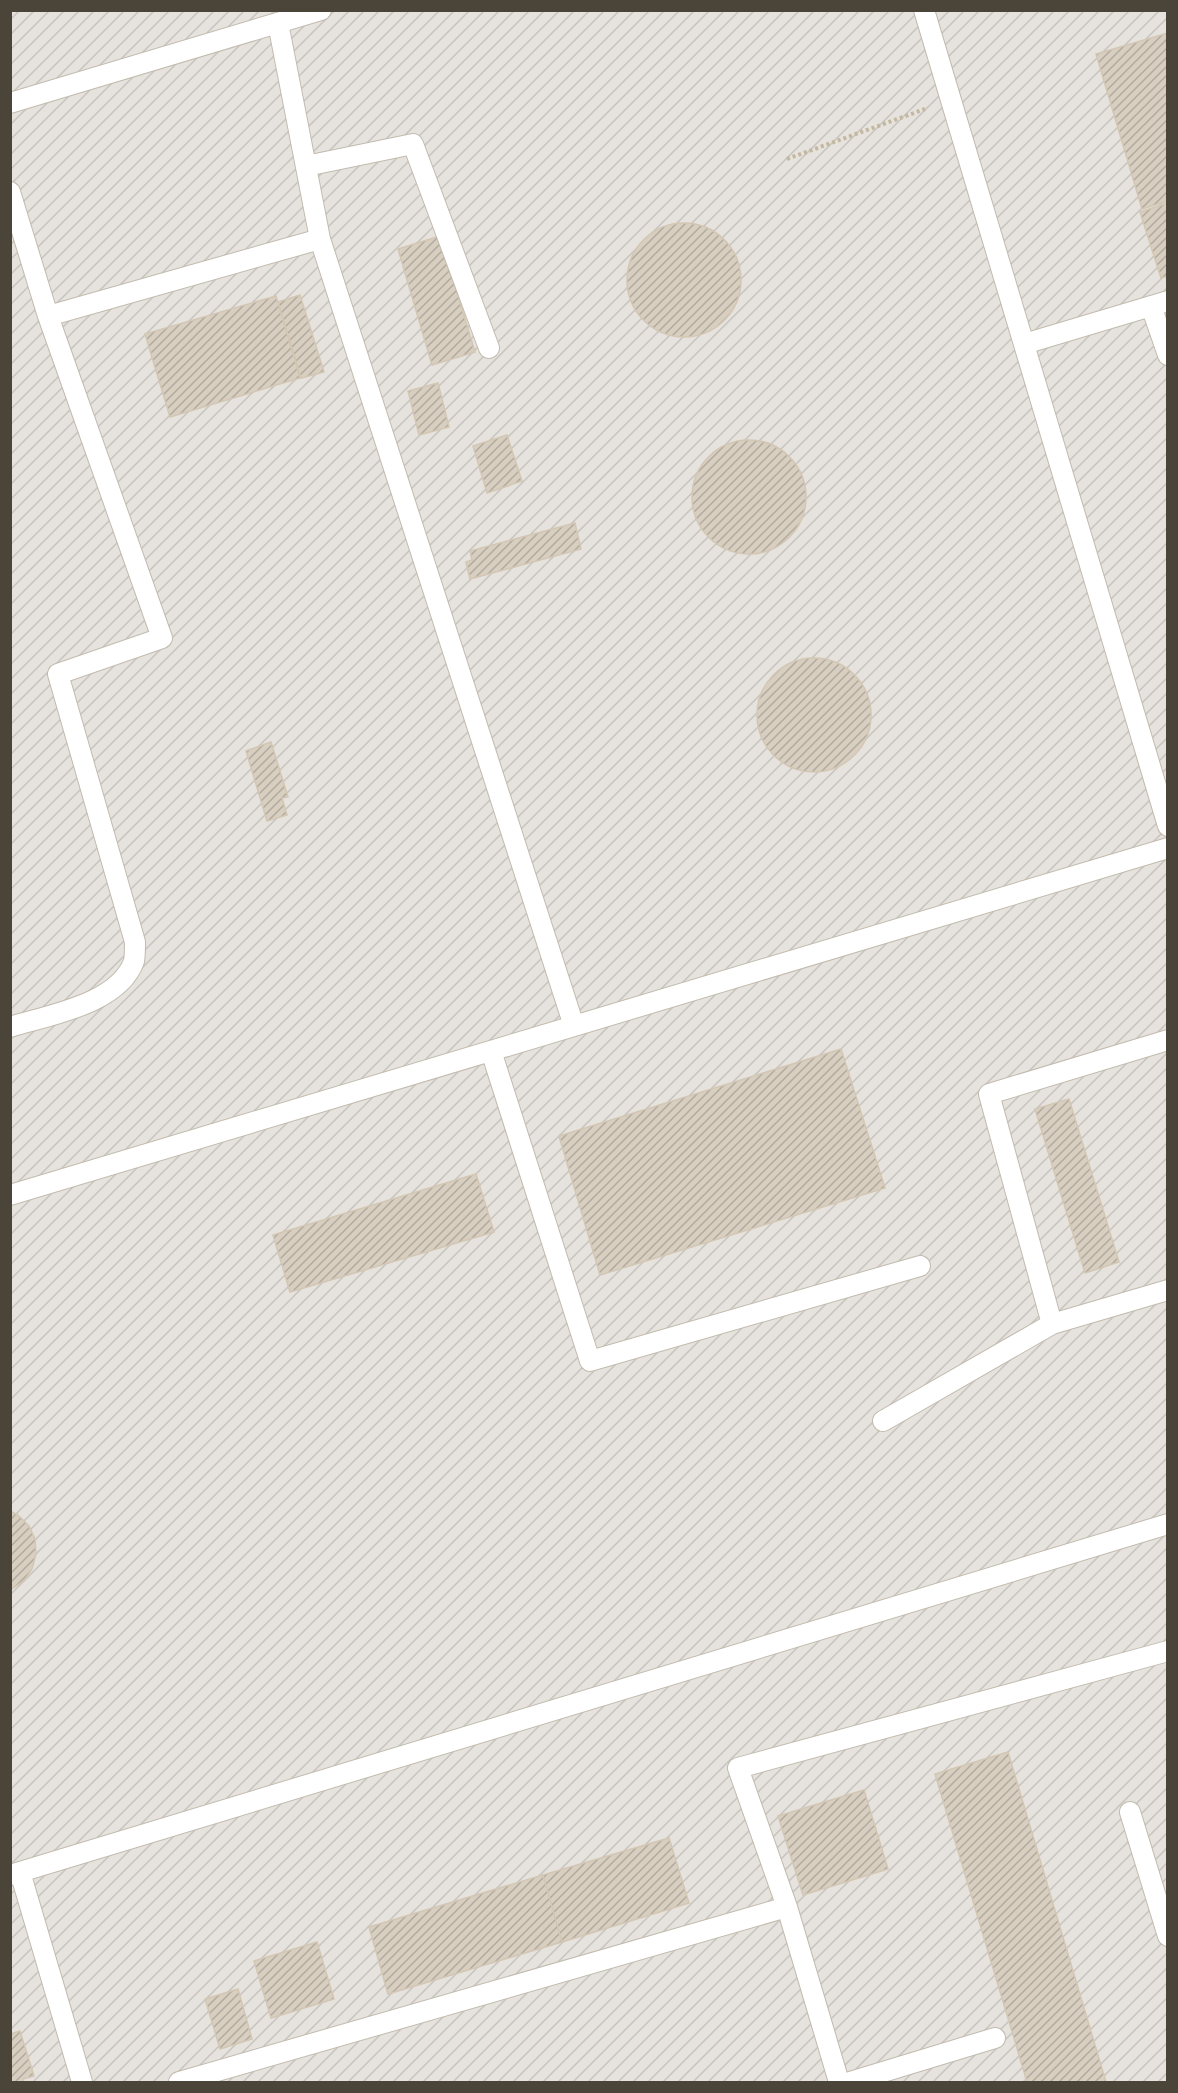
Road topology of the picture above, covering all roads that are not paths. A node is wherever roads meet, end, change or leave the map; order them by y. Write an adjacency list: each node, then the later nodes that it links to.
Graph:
1 (321, 10): 3 (lane)
2 (924, 10): 10 (lane)
3 (278, 23): 4 (lane); 5 (lane)
4 (10, 103)
5 (306, 166): 7 (lane); 11 (lane)
6 (10, 192): 9 (lane)
7 (321, 239): 9 (lane); 15 (lane)
8 (1159, 303): 10 (lane); 12 (lane)
9 (48, 316): 16 (lane)
10 (1024, 344): 13 (lane)
11 (489, 348)
12 (1167, 355)
13 (1167, 826)
14 (1167, 848): 15 (lane)
15 (574, 1026): 18 (lane)
16 (10, 1027)
17 (1167, 1040): 22 (lane)
18 (491, 1051): 19 (lane); 20 (lane)
19 (10, 1195)
20 (920, 1266)
21 (1167, 1290): 22 (lane)
22 (1052, 1324): 23 (lane)
23 (883, 1420)
24 (1167, 1524): 27 (lane)
25 (1167, 1651): 28 (lane)
26 (1130, 1812): 29 (lane)
27 (15, 1873): 31 (lane)
28 (787, 1907): 32 (lane); 33 (lane)
29 (1167, 1936)
30 (996, 2038): 34 (lane)
31 (82, 2082)
32 (179, 2082)
33 (838, 2082)
34 (850, 2082)

